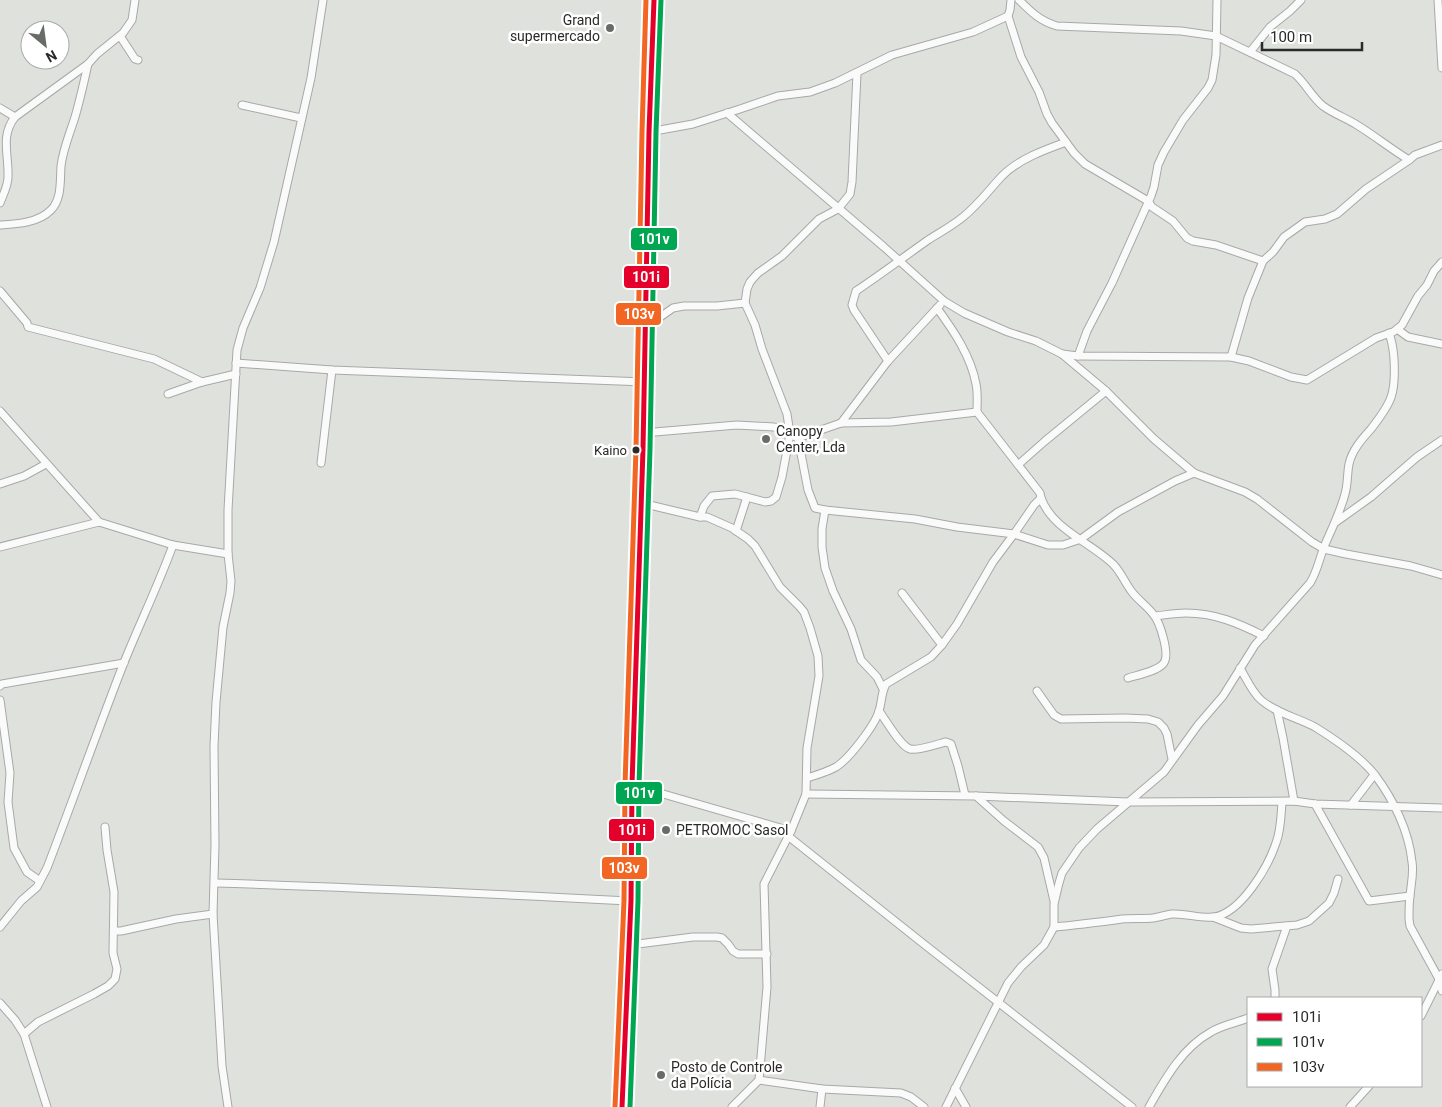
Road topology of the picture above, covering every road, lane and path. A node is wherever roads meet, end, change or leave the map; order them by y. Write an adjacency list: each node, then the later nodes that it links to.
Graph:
1 (136, 0): 10 (street)
2 (323, 0): 21 (street)
3 (654, 0): 22 (main road)
4 (1011, 0): 9 (street)
5 (1019, 0): 11 (street)
6 (1218, 0): 11 (street)
7 (1301, 0): 12 (street)
8 (1438, 0): 15 (street)
9 (1008, 16): 16 (street); 23 (street)
10 (120, 36): 13 (street); 14 (street)
11 (1216, 36): 12 (street); 26 (street)
12 (1250, 52): 25 (street)
13 (138, 60)
14 (88, 64): 20 (street); 29 (street)
15 (1442, 68)
16 (857, 73): 19 (street); 28 (street)
17 (242, 105): 21 (street)
18 (0, 108): 20 (street)
19 (727, 113): 22 (street); 28 (street)
20 (15, 117): 27 (street)
21 (301, 118): 45 (street)
22 (649, 132): 37 (main road)
23 (1066, 142): 26 (street); 30 (street)
24 (1442, 145): 25 (street)
25 (1409, 160): 31 (street)
26 (1148, 201): 31 (street); 42 (street)
27 (0, 203)
28 (838, 210): 30 (street); 35 (street)
29 (0, 225)
30 (899, 261): 34 (street); 44 (street)
31 (1263, 261): 43 (street)
32 (1442, 262): 38 (street)
33 (0, 291): 48 (street)
34 (944, 301): 36 (street); 41 (street)
35 (745, 303): 37 (street); 56 (street)
36 (937, 308): 44 (street); 53 (street)
37 (646, 327): 49 (main road)
38 (1397, 329): 39 (street); 40 (street)
39 (1389, 333): 43 (street); 70 (street)
40 (1442, 344)
41 (1062, 354): 42 (street); 50 (street)
42 (1078, 356): 43 (street)
43 (1231, 357)
44 (888, 360): 54 (street)
45 (236, 363): 46 (street); 47 (street)
46 (332, 370): 49 (street); 59 (street)
47 (236, 374): 48 (street); 77 (street)
48 (202, 382): 51 (street)
49 (644, 382): 55 (main road)
50 (1106, 391): 61 (street); 62 (street)
51 (168, 394)
52 (0, 411): 60 (street)
53 (977, 412): 54 (street); 61 (street)
54 (841, 423): 57 (street)
55 (643, 433): 56 (street); 66 (main road)
56 (790, 434): 57 (street); 64 (street)
57 (798, 438): 67 (street)
58 (1442, 440): 70 (street)
59 (321, 463)
60 (46, 464): 63 (street); 69 (street)
61 (1019, 464): 65 (street)
62 (1194, 472): 73 (street); 76 (street)
63 (0, 484)
64 (747, 497): 68 (street); 71 (street)
65 (1041, 498): 72 (street); 73 (street)
66 (641, 503): 68 (street); 96 (main road)
67 (825, 510): 72 (street); 87 (street)
68 (700, 517): 71 (street)
69 (99, 522): 74 (street); 75 (street)
70 (1336, 522): 76 (street)
71 (736, 531): 95 (street)
72 (1014, 534): 73 (street); 82 (street)
73 (1081, 539): 80 (street)
74 (173, 545): 77 (street); 83 (street)
75 (0, 547)
76 (1324, 549): 78 (street); 81 (street)
77 (228, 554): 111 (street)
78 (1442, 575)
79 (902, 592): 82 (street)
80 (1154, 616): 81 (street); 85 (street)
81 (1264, 636): 84 (street)
82 (942, 645): 87 (street)
83 (124, 664): 86 (street); 110 (street)
84 (1240, 668): 90 (street); 93 (street)
85 (1128, 678)
86 (0, 686)
87 (883, 689): 91 (street)
88 (1037, 691): 93 (street)
89 (0, 700): 92 (street)
90 (1277, 710): 94 (street); 100 (street)
91 (879, 711): 95 (street); 98 (street)
92 (2, 728): 110 (street)
93 (1172, 759): 101 (street)
94 (1374, 775): 104 (street); 105 (street)
95 (807, 778): 97 (street)
96 (632, 785): 108 (street); 113 (main road)
97 (806, 794): 98 (street); 108 (street)
98 (964, 796): 99 (street)
99 (976, 796): 101 (street); 114 (street)
100 (1294, 801): 102 (street); 103 (street)
101 (1128, 802): 102 (street); 114 (street)
102 (1282, 802): 116 (street)
103 (1315, 804): 104 (street); 112 (street)
104 (1351, 805): 105 (street)
105 (1395, 807): 106 (street); 112 (street)
106 (1442, 808)
107 (105, 827): 120 (street)
108 (789, 834): 122 (street); 126 (street)
109 (1338, 879): 117 (street)
110 (40, 881): 118 (street)
111 (215, 883): 113 (street); 115 (street)
112 (1410, 896): 123 (street)
113 (631, 901): 121 (main road)
114 (1054, 904): 119 (street)
115 (213, 914): 120 (street); 136 (street)
116 (1212, 917): 117 (street); 119 (street)
117 (1287, 926): 125 (street)
118 (0, 927)
119 (1054, 927): 126 (street)
120 (114, 931): 130 (street)
121 (630, 945): 122 (street); 137 (main road)
122 (766, 954): 131 (street)
123 (1440, 976): 124 (street); 128 (street)
124 (1442, 992)
125 (1275, 997)
126 (997, 1002): 133 (street); 143 (street)
127 (0, 1003): 130 (street)
128 (1422, 1014)
129 (1247, 1018): 144 (street)
130 (24, 1034): 135 (street)
131 (759, 1080): 134 (street); 138 (street)
132 (1368, 1087): 145 (street)
133 (955, 1088): 141 (street); 142 (street)
134 (822, 1089): 139 (street); 140 (street)
135 (47, 1107)
136 (228, 1107)
137 (622, 1107)
138 (732, 1107)
139 (820, 1107)
140 (924, 1107)
141 (946, 1107)
142 (966, 1107)
143 (1132, 1107)
144 (1149, 1107)
145 (1350, 1107)

